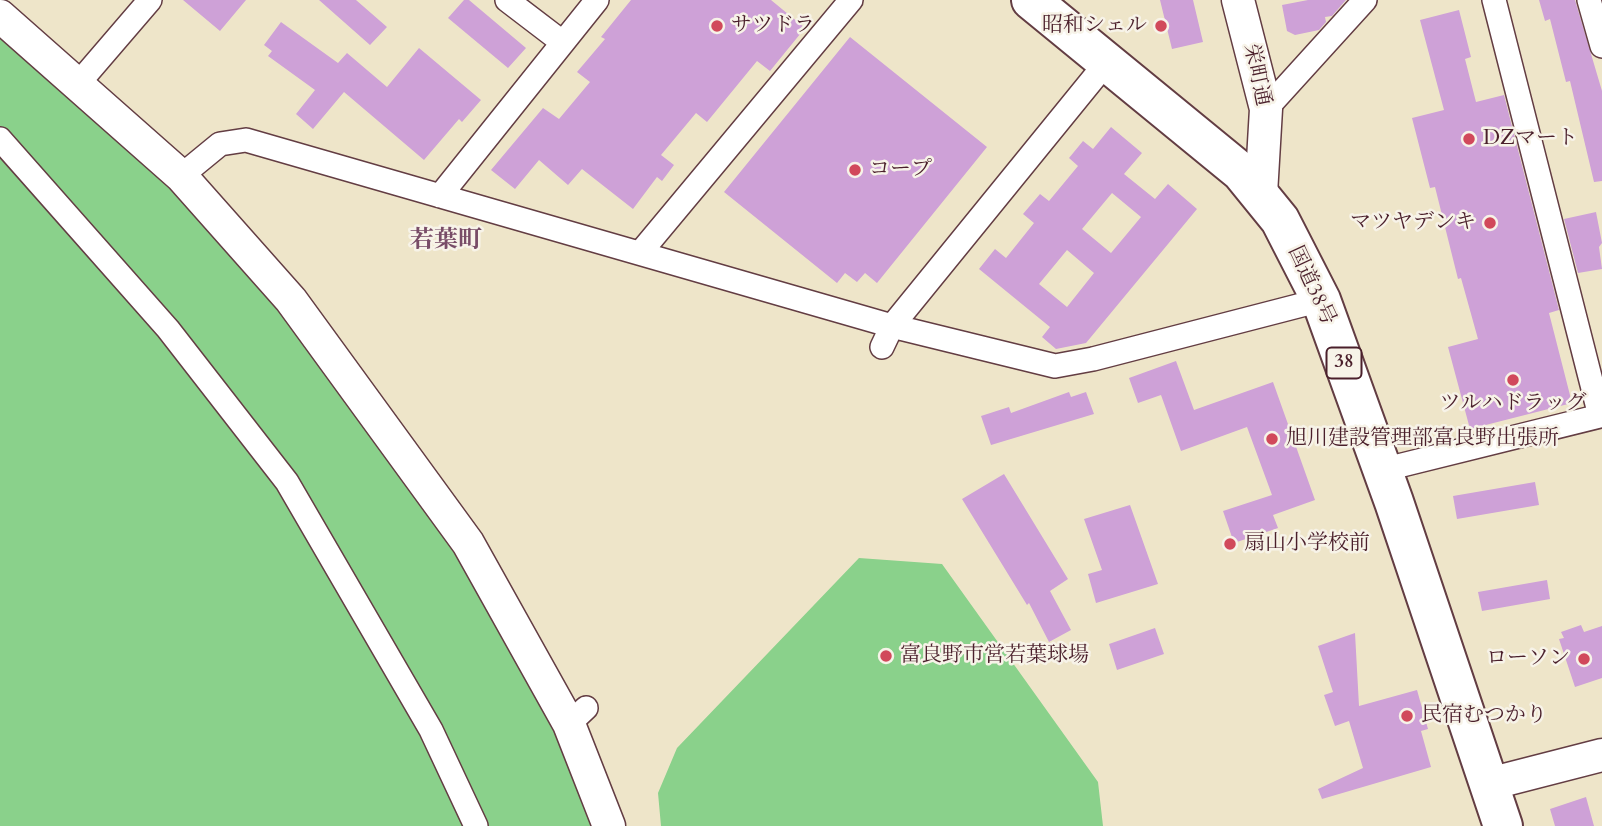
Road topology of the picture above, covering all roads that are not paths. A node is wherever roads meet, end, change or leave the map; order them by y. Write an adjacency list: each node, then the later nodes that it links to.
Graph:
1 (150, 0): 14 (street)
2 (508, 0): 11 (street)
3 (597, 0): 11 (street)
4 (851, 0): 20 (street)
5 (1031, 0): 13 (highway, 国道38号 / 38)
6 (1238, 0): 15 (street, 栄町通)
7 (1365, 0): 15 (street)
8 (1494, 0): 24 (street)
9 (1589, 0): 12 (street)
10 (0, 16): 14 (street)
11 (562, 42): 19 (street)
12 (1602, 46)
13 (1105, 63): 18 (highway, 国道38号 / 38); 22 (street)
14 (77, 85): 17 (street)
15 (1266, 109): 18 (street, 栄町通)
16 (0, 139): 27 (street)
17 (181, 176): 19 (street); 28 (street)
18 (1261, 194): 21 (highway, 国道38号 / 38)
19 (440, 196): 20 (street)
20 (640, 253): 22 (street)
21 (1321, 300): 22 (street); 24 (highway, 国道38号 / 38)
22 (892, 326): 23 (street)
23 (882, 347)
24 (1382, 470): 26 (highway, 国道38号 / 38)
25 (1602, 755): 26 (street)
26 (1489, 784): 29 (highway, 国道38号 / 38)
27 (476, 826)
28 (609, 826)
29 (1503, 826)

